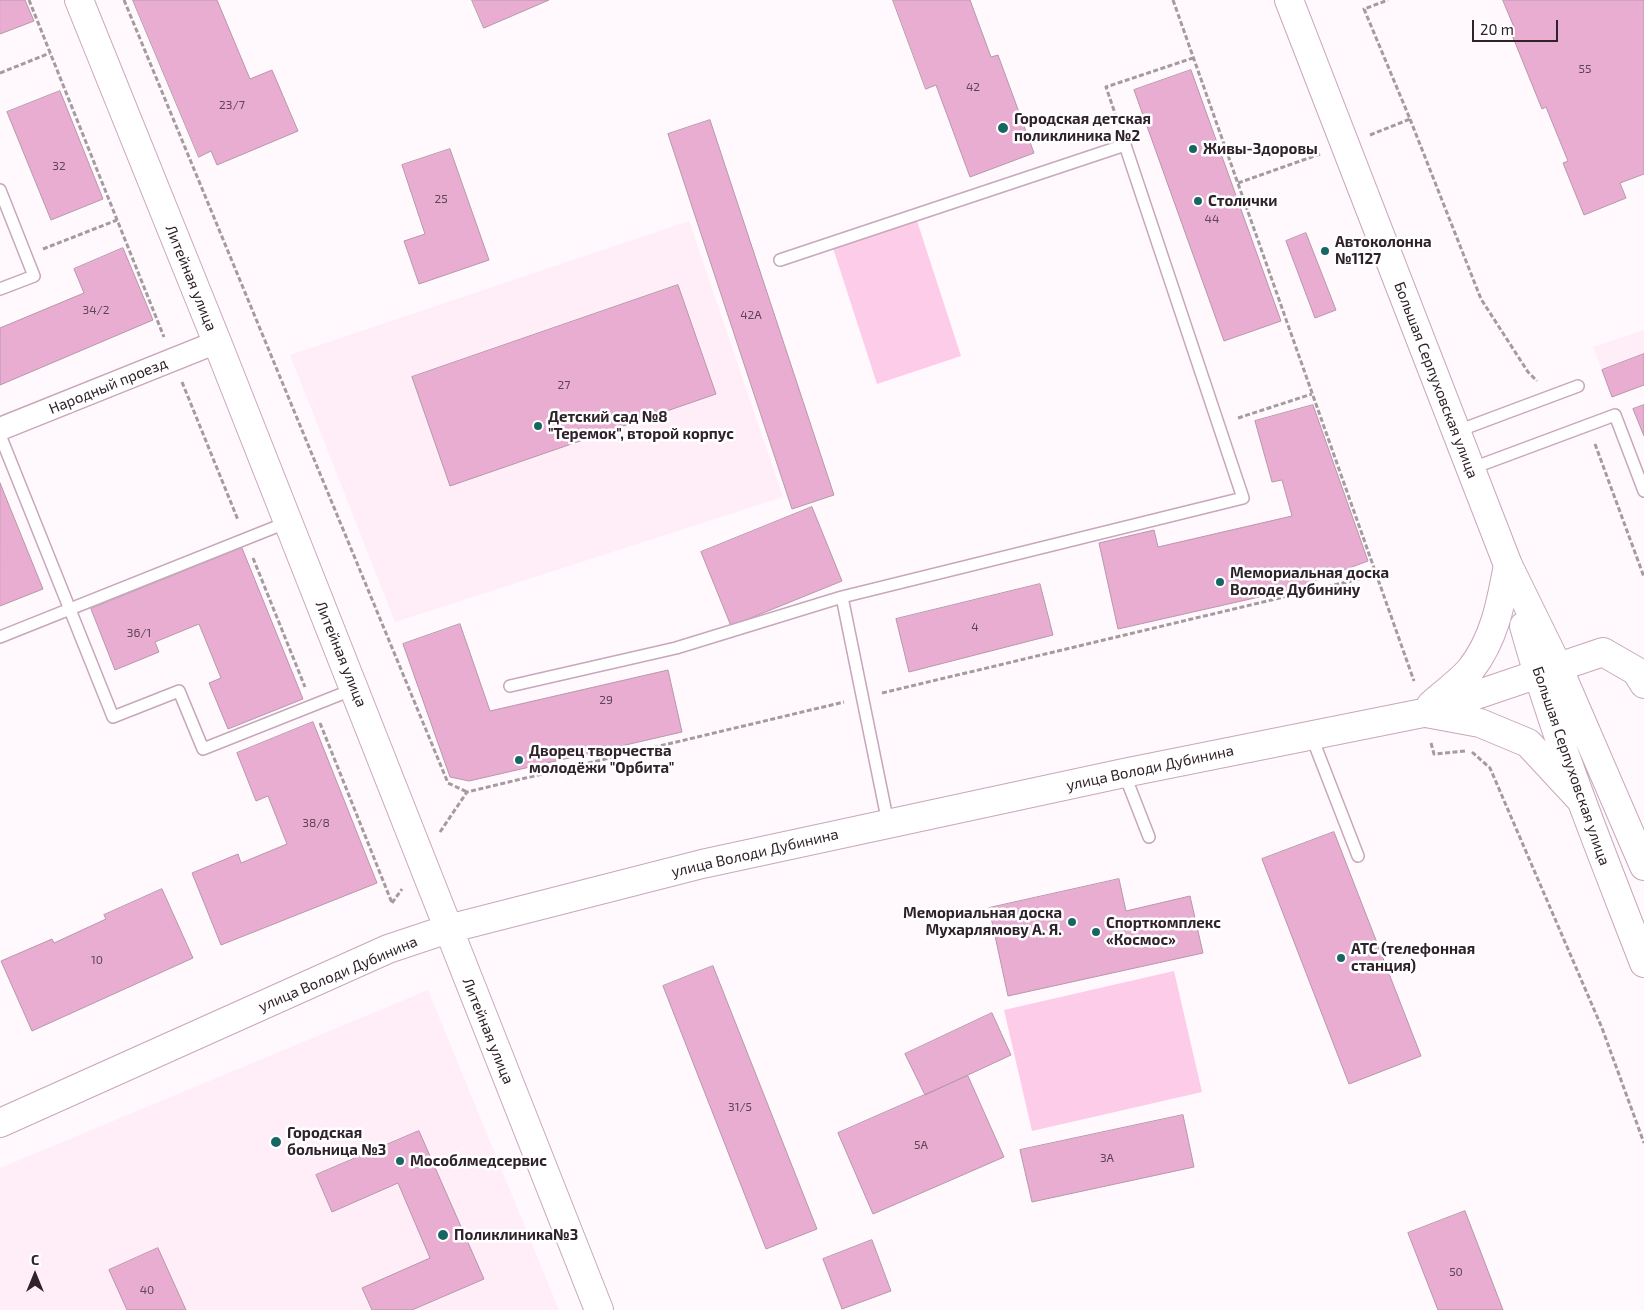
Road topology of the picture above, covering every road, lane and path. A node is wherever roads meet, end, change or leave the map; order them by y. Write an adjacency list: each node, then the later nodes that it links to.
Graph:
1 (29, 0): 6 (path)
2 (79, 0): 16 (street, Литейная улица)
3 (124, 0): 43 (path)
4 (1173, 0): 7 (path)
5 (1289, 0): 24 (street, Большая Серпуховская улица)
6 (50, 53): 8 (path); 12 (path)
7 (1194, 58): 10 (path); 19 (path)
8 (0, 73)
9 (1410, 119): 20 (path)
10 (1125, 145): 14 (lane); 21 (lane)
11 (0, 190): 13 (lane)
12 (117, 220): 13 (path); 17 (path)
13 (26, 256): 15 (lane)
14 (780, 260)
15 (0, 289)
16 (217, 342): 17 (street, Народный проезд); 28 (street, Литейная улица)
17 (173, 360): 23 (street, Народный проезд); 29 (path)
18 (1578, 386): 20 (lane)
19 (1312, 394): 21 (path); 40 (path)
20 (1552, 396): 24 (lane)
21 (1219, 425): 32 (lane)
22 (1584, 427): 26 (lane); 27 (lane); 31 (path)
23 (0, 429)
24 (1455, 432): 26 (street, Большая Серпуховская улица)
25 (0, 436): 33 (lane)
26 (1470, 470): 30 (street, Большая Серпуховская улица)
27 (1644, 492)
28 (288, 522): 29 (lane); 38 (street, Литейная улица)
29 (246, 539): 33 (lane); 39 (path)
30 (1508, 564): 35 (street, Большая Серпуховская улица); 40 (street)
31 (1644, 577)
32 (842, 598): 37 (lane); 45 (lane)
33 (70, 610): 34 (lane); 39 (lane)
34 (0, 637)
35 (1548, 671): 36 (street, улица Володи Дубинина); 40 (street, улица Володи Дубинина); 44 (street, Большая Серпуховская улица); 48 (street, Большая Серпуховская улица)
36 (1644, 684)
37 (510, 686)
38 (354, 689): 39 (lane); 50 (street, Литейная улица)
39 (313, 706): 49 (path)
40 (1422, 713): 41 (street, улица Володи Дубинина); 44 (street); 53 (path)
41 (1311, 735): 42 (street, улица Володи Дубинина); 47 (lane)
42 (1124, 773): 45 (street, улица Володи Дубинина); 46 (lane)
43 (467, 792)
44 (1580, 799): 51 (street, Большая Серпуховская улица)
45 (888, 823): 50 (street, улица Володи Дубинина)
46 (1150, 837)
47 (1358, 856)
48 (1644, 866)
49 (392, 903)
50 (448, 930): 52 (street, улица Володи Дубинина); 54 (street, Литейная улица)
51 (1644, 964)
52 (0, 1123)
53 (1644, 1142)
54 (599, 1310)

